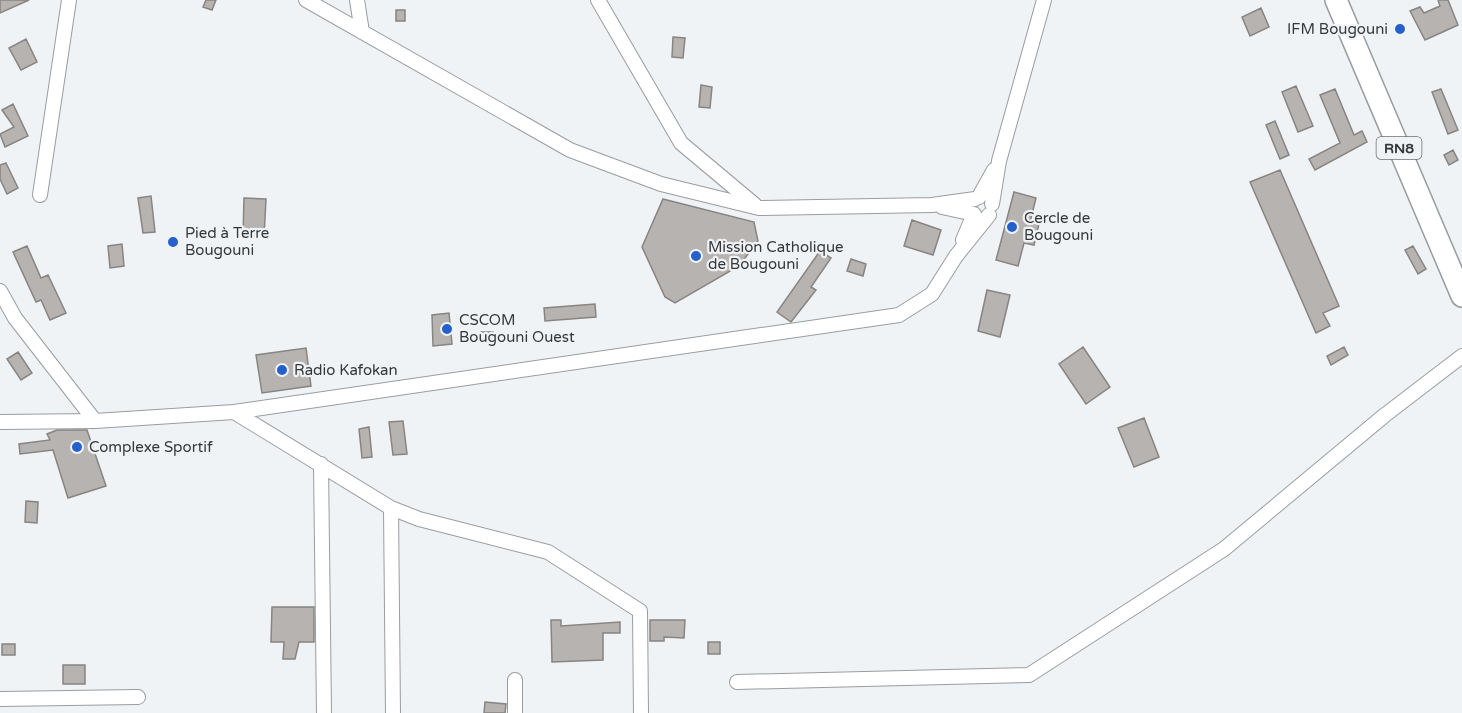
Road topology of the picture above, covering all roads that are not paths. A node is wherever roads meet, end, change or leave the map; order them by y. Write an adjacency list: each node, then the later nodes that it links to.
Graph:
1 (69, 0): 9 (street)
2 (306, 0): 7 (street)
3 (357, 0): 7 (street)
4 (598, 0): 12 (street)
5 (1044, 0): 8 (street)
6 (1336, 0): 17 (main road, RN8)
7 (362, 32): 12 (street)
8 (999, 161): 10 (street); 13 (street)
9 (40, 195)
10 (977, 198): 11 (street); 13 (street); 14 (street)
11 (932, 205): 12 (street); 14 (street)
12 (759, 208)
13 (990, 209): 14 (street); 15 (street)
14 (974, 214): 15 (street)
15 (956, 256): 19 (street)
16 (0, 291): 20 (street)
17 (1462, 296)
18 (1462, 356): 25 (street)
19 (234, 411): 20 (street); 22 (street)
20 (95, 421): 21 (street)
21 (0, 422)
22 (321, 464): 23 (street); 28 (street)
23 (391, 508): 29 (street); 31 (street)
24 (515, 680): 30 (street)
25 (737, 682)
26 (138, 697): 27 (street)
27 (0, 699)
28 (324, 713)
29 (393, 713)
30 (515, 713)
31 (641, 713)

